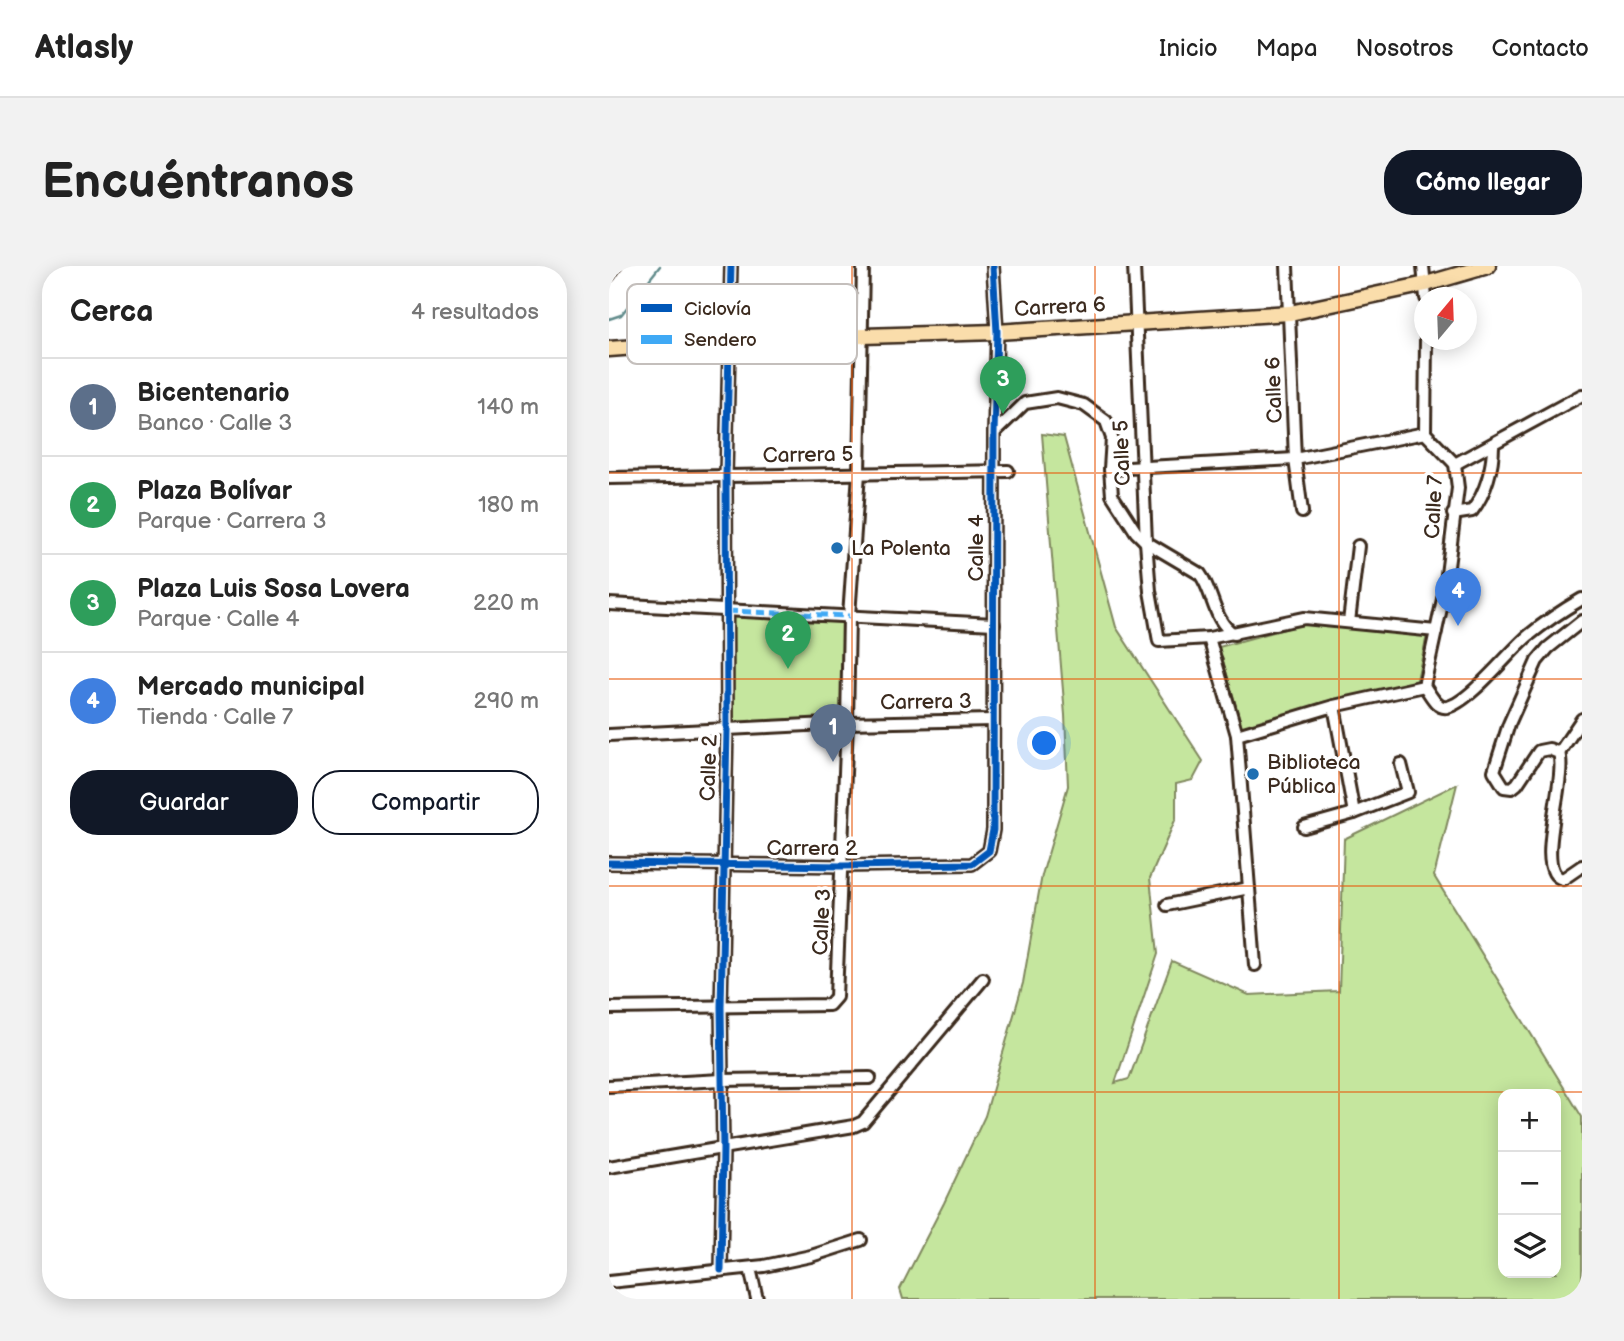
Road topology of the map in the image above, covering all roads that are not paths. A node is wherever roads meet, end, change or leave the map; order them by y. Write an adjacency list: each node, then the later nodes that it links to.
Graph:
1 (615, 266): 9 (street)
2 (731, 266): 10 (street, Calle 2)
3 (863, 266): 18 (street, Calle 3)
4 (993, 266): 16 (street, Calle 4)
5 (1134, 266): 15 (street, Calle 5)
6 (1287, 266): 14 (street, Calle 6)
7 (1423, 266): 11 (street)
8 (1489, 266): 12 (main road, Carrera 6)
9 (609, 275)
10 (731, 284)
11 (1426, 287)
12 (1436, 287)
13 (1414, 293): 14 (main road, Carrera 6)
14 (1290, 313): 15 (main road, Carrera 6); 27 (street, Calle 6)
15 (1137, 324): 16 (main road, Carrera 6); 29 (street, Calle 5)
16 (997, 332): 18 (main road, Carrera 6); 24 (street, Calle 4)
17 (857, 336): 18 (main road, Carrera 6)
18 (862, 336): 33 (street, Calle 3)
19 (627, 348): 20 (main road, Carrera 6)
20 (609, 349)
21 (1426, 350): 25 (street)
22 (729, 364): 34 (street, Calle 2)
23 (1582, 395): 26 (street)
24 (994, 433): 30 (street); 31 (street, Calle 4)
25 (1425, 433): 27 (street); 28 (street, Calle 7)
26 (1493, 445): 28 (street); 37 (street)
27 (1295, 459): 29 (street); 36 (street, Calle 6)
28 (1455, 464): 37 (street, Calle 7)
29 (1142, 468): 30 (street); 38 (street, Calle 5)
30 (1110, 469): 38 (street)
31 (994, 471): 32 (street, Carrera 5); 33 (street, Carrera 5); 46 (street, Calle 4)
32 (1008, 471)
33 (859, 474): 34 (street, Carrera 5); 43 (street, Calle 3)
34 (726, 475): 35 (street, Carrera 5); 42 (street, Calle 2)
35 (609, 478)
36 (1302, 512)
37 (1453, 514): 47 (street, Calle 7)
38 (1146, 542): 48 (street); 49 (street, Calle 5)
39 (1358, 546): 45 (street)
40 (1582, 599): 50 (street)
41 (609, 604): 42 (street)
42 (727, 611): 43 (street); 55 (street, Calle 2)
43 (849, 616): 46 (street); 54 (street, Calle 3)
44 (1582, 621): 58 (street)
45 (1349, 622): 47 (street); 48 (street)
46 (994, 624): 53 (street, Calle 4)
47 (1436, 631): 50 (street, Calle 7)
48 (1234, 634): 49 (street)
49 (1209, 638): 57 (street)
50 (1424, 686): 51 (street)
51 (1333, 706): 57 (street); 60 (street)
52 (1582, 719): 58 (street)
53 (992, 720): 54 (street, Carrera 3); 62 (street, Calle 4)
54 (847, 723): 55 (street, Carrera 3); 65 (street, Calle 3)
55 (727, 730): 56 (street, Carrera 3); 64 (street, Calle 2)
56 (609, 735)
57 (1237, 735): 67 (street)
58 (1559, 753): 66 (street)
59 (1401, 764): 60 (street)
60 (1355, 813): 61 (street)
61 (1304, 827)
62 (993, 830): 65 (street, Carrera 2)
63 (609, 863): 64 (street, Carrera 2)
64 (723, 866): 65 (street, Carrera 2); 71 (street, Calle 2)
65 (842, 866): 71 (street, Calle 3)
66 (1582, 866)
67 (1249, 888): 68 (street); 69 (street)
68 (1167, 905)
69 (1255, 965)
70 (983, 979): 76 (street)
71 (721, 1007): 72 (street); 74 (street, Calle 2)
72 (609, 1008)
73 (870, 1079): 74 (street)
74 (722, 1080): 75 (street); 76 (street, Calle 2)
75 (609, 1086)
76 (723, 1149): 77 (street); 80 (street, Calle 2)
77 (609, 1167)
78 (862, 1240): 79 (street)
79 (750, 1268): 80 (street); 82 (street)
80 (721, 1270): 81 (street)
81 (609, 1282)
82 (757, 1299)

